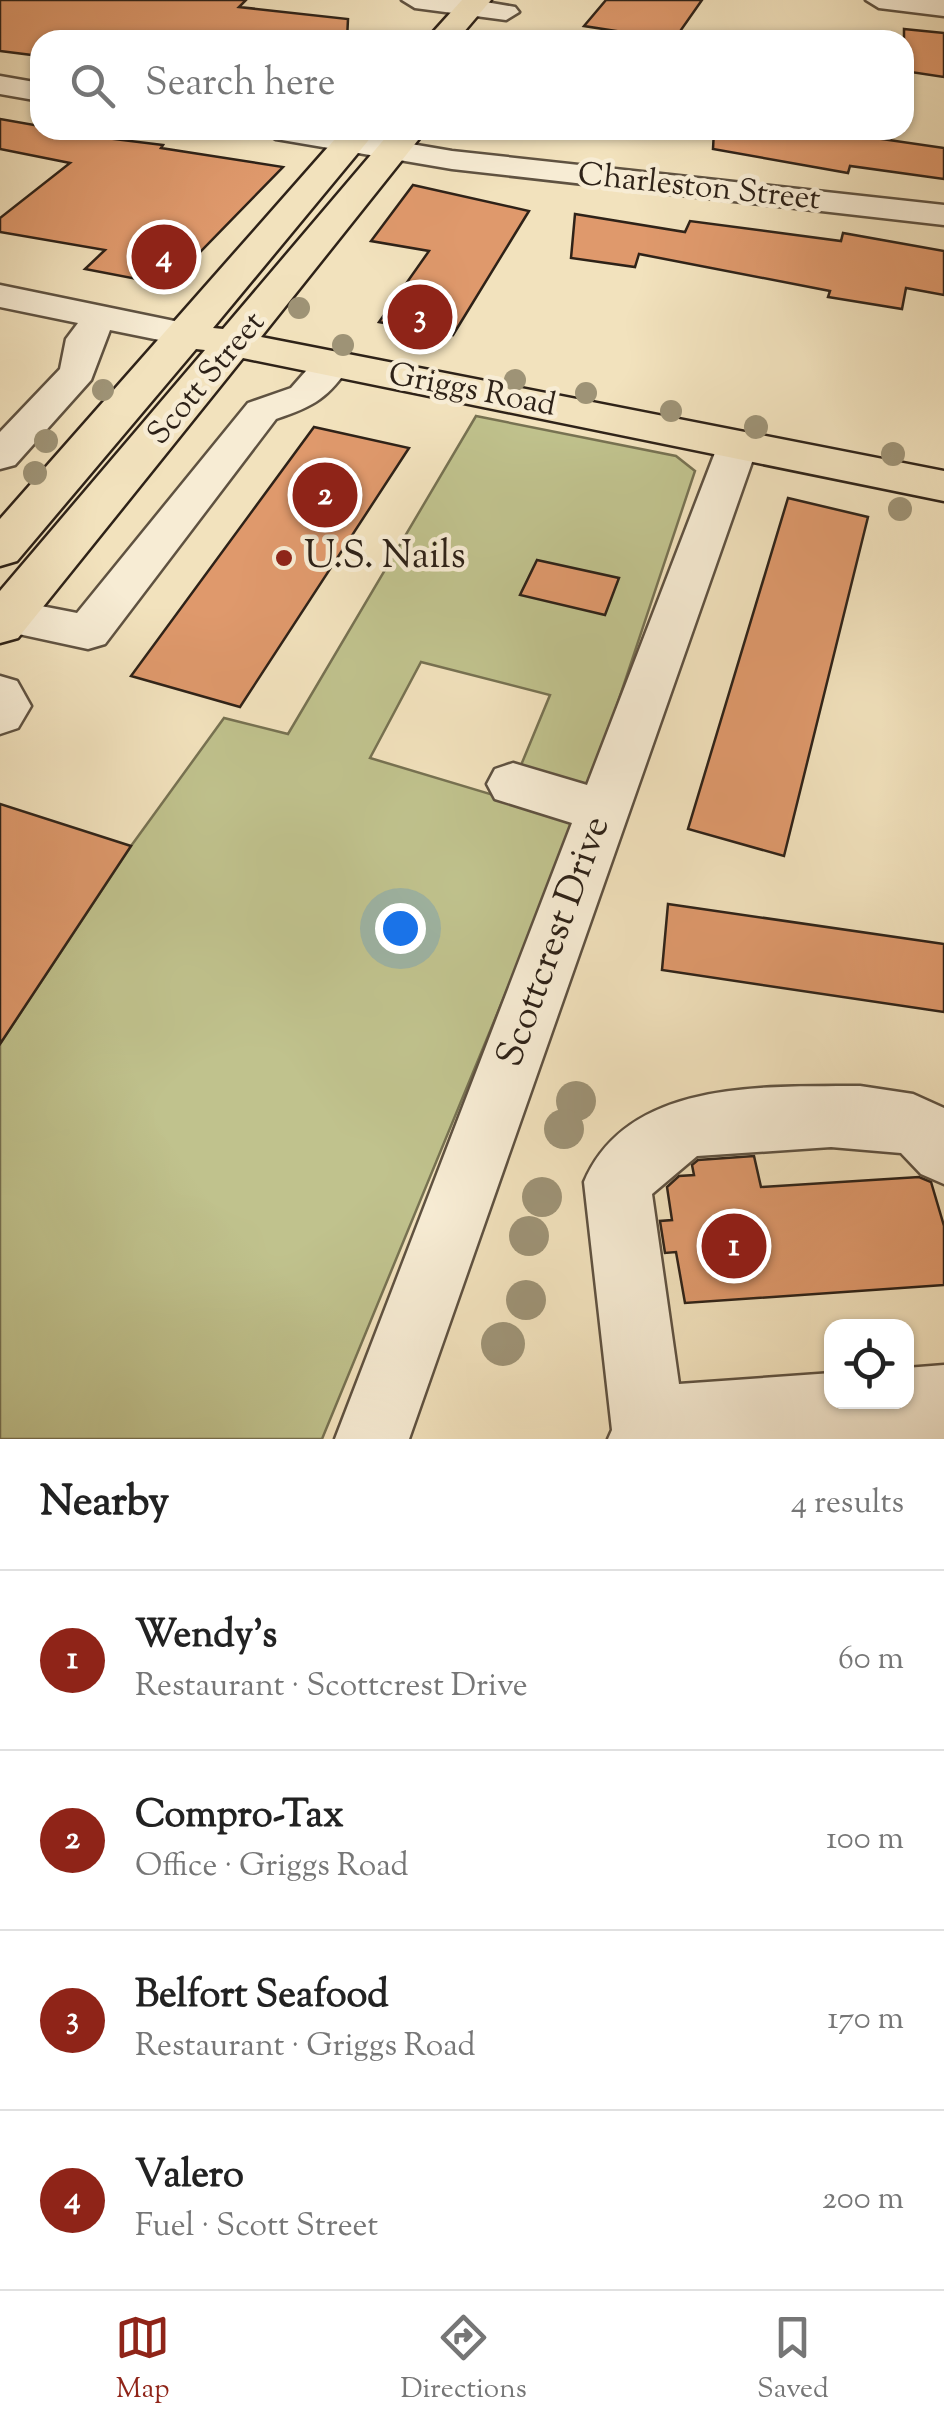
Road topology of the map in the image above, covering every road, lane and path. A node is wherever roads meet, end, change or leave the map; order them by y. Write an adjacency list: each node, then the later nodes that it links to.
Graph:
1 (415, 0): 3 (street)
2 (879, 0): 5 (street)
3 (474, 4): 4 (street); 6 (main road)
4 (510, 6): 7 (main road)
5 (944, 8)
6 (450, 30)
7 (491, 30)
8 (0, 85): 9 (street)
9 (30, 90)
10 (352, 140): 15 (main road, Scott Street)
11 (402, 140): 12 (street, Charleston Street); 16 (main road, Scott Street)
12 (944, 215)
13 (0, 296): 14 (street, Griggs Road)
14 (101, 317): 15 (street, Griggs Road); 18 (street)
15 (189, 335): 16 (main road, Griggs Road); 19 (main road, Scott Street)
16 (237, 344): 17 (main road, Griggs Road); 24 (main road, Scott Street)
17 (333, 363): 20 (main road, Griggs Road); 24 (street)
18 (44, 410): 19 (street); 21 (street)
19 (109, 426): 23 (main road, Scott Street)
20 (738, 445): 22 (main road, Griggs Road); 28 (street, Scottcrest Drive)
21 (0, 456)
22 (944, 486)
23 (0, 550)
24 (3, 618)
25 (0, 694): 26 (street)
26 (0, 715)
27 (513, 784): 28 (street)
28 (604, 812): 32 (street, Scottcrest Drive)
29 (944, 1152): 31 (street)
30 (944, 1402): 31 (street)
31 (647, 1436)
32 (372, 1439)

